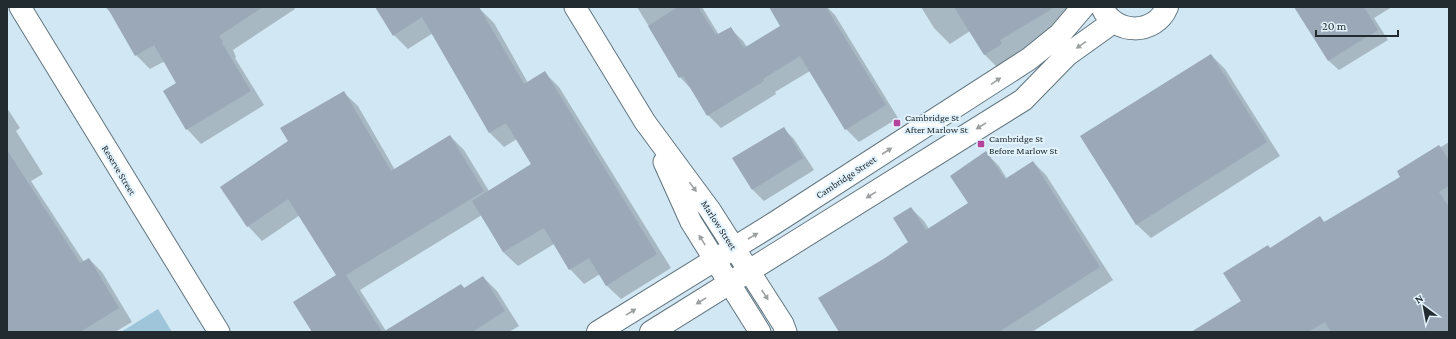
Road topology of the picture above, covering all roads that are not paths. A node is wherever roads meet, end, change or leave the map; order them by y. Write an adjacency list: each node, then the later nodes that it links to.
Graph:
1 (20, 7): 11 (street, Reserve Street)
2 (575, 7): 6 (street, Marlow Street)
3 (1083, 7): 7 (main road, Cambridge Street, one-way to 3)
4 (1167, 7): 5 (main road)
5 (1107, 15): 9 (main road, one-way to 9)
6 (645, 122): 7 (street, Marlow Street, one-way to 7); 8 (street, Marlow Street, one-way to 6)
7 (734, 248): 8 (main road, Cambridge Street); 9 (street, Marlow Street)
8 (715, 260): 10 (street, Marlow Street); 12 (main road, Cambridge Street, one-way to 8)
9 (749, 271): 10 (main road); 15 (street, Marlow Street, one-way to 15)
10 (730, 284): 13 (main road, one-way to 13); 14 (street, Marlow Street)
11 (219, 332)
12 (598, 332)
13 (651, 332)
14 (760, 332)
15 (786, 332)

